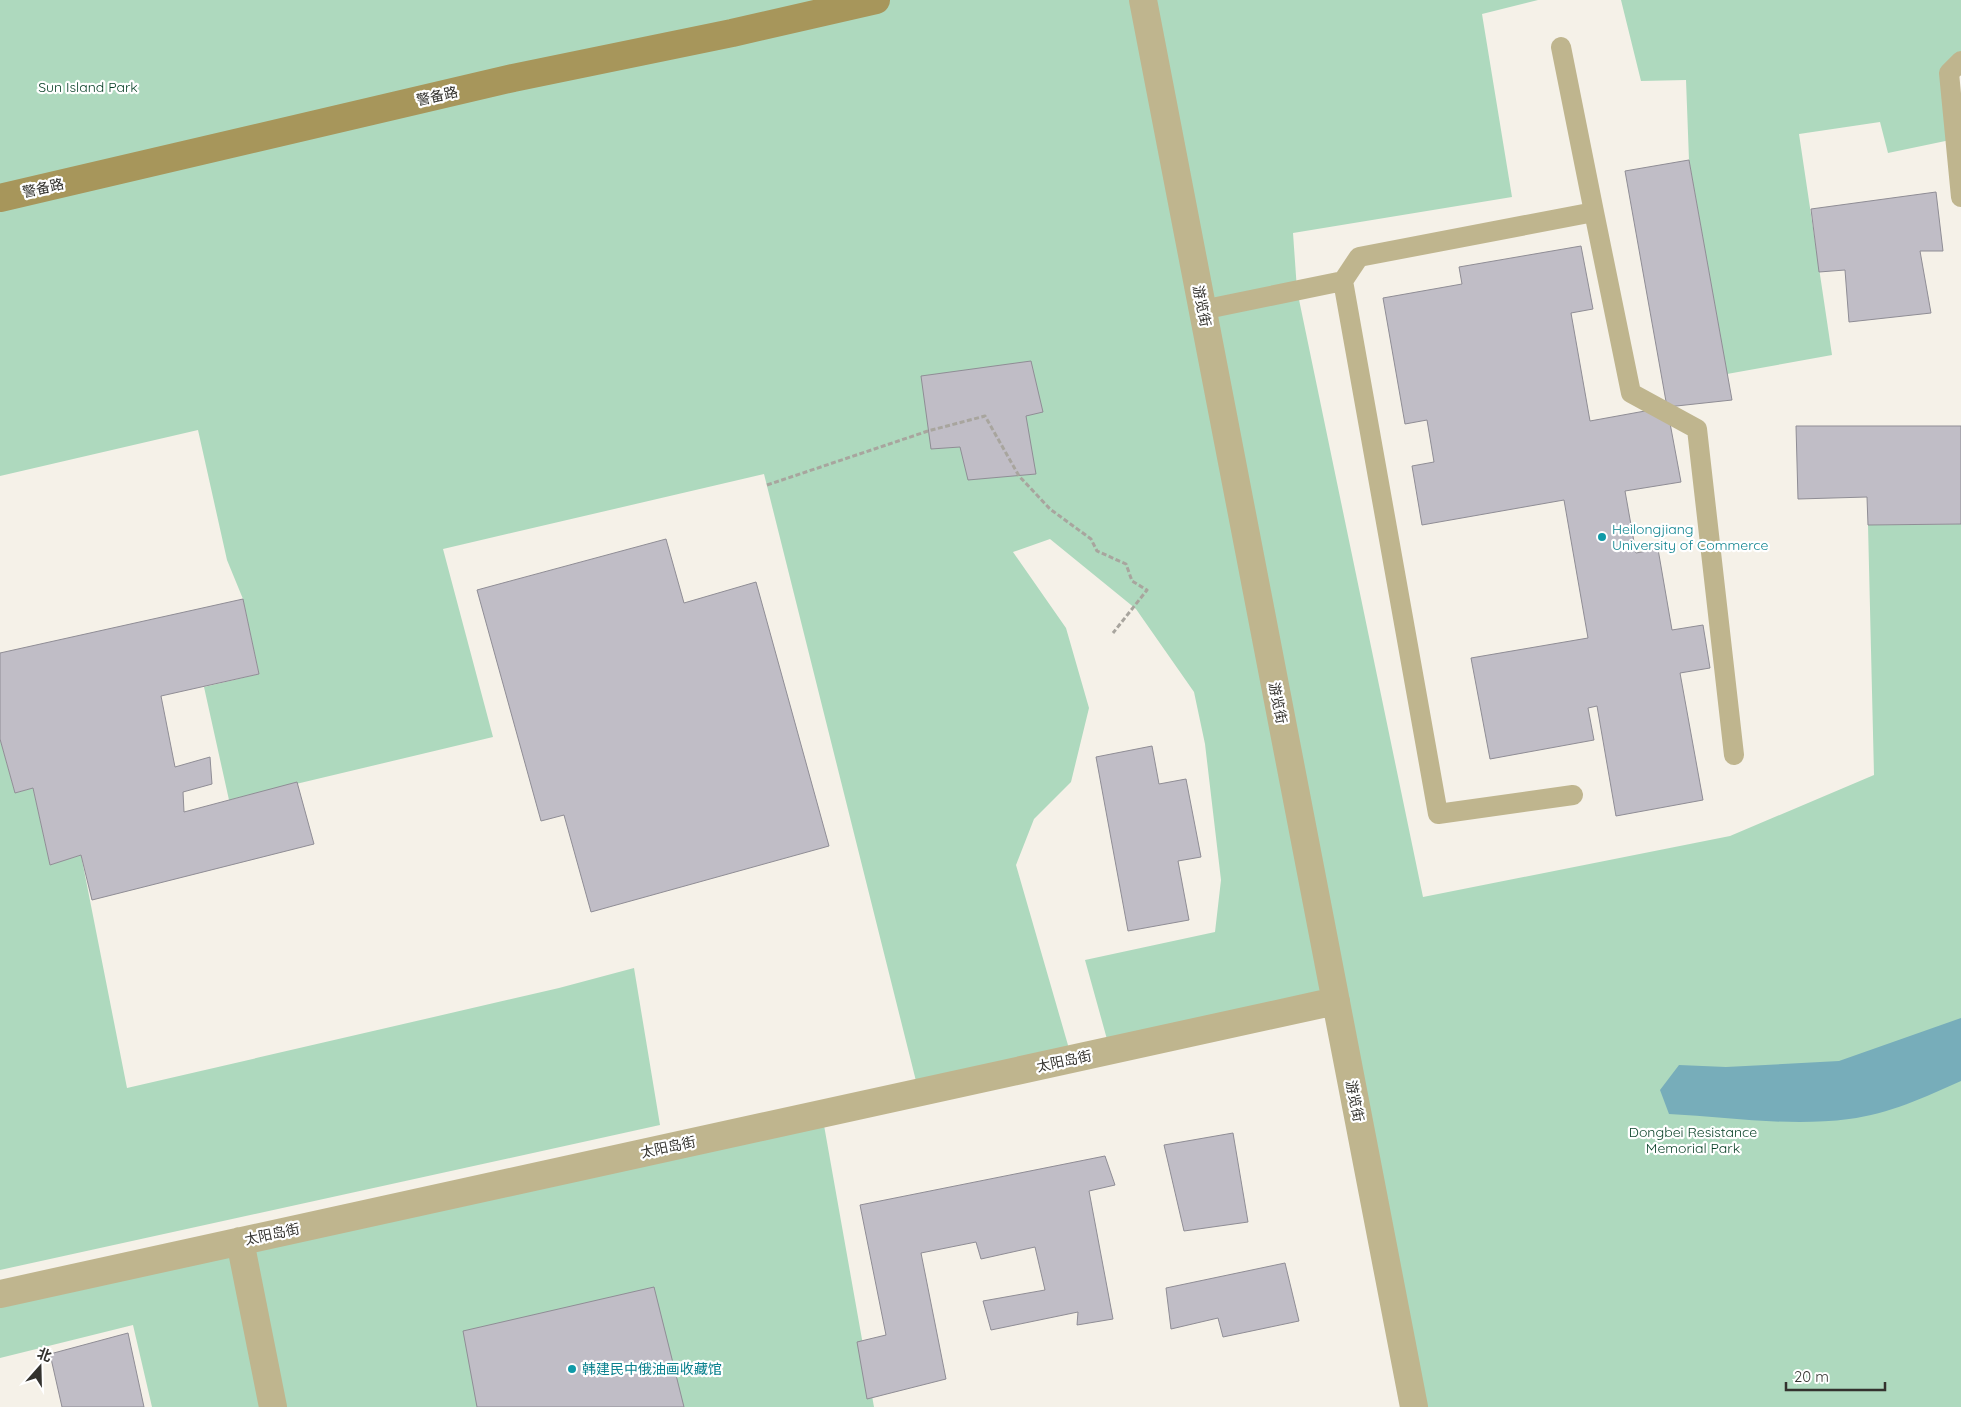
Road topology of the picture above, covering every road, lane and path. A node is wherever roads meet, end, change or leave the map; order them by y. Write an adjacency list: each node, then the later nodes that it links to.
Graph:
1 (876, 0): 6 (street, 警备路)
2 (1143, 0): 9 (street, 游览街)
3 (1561, 47): 7 (lane)
4 (1961, 61): 5 (lane)
5 (1961, 197)
6 (0, 198)
7 (1594, 212): 8 (lane); 12 (lane)
8 (1343, 281): 9 (lane); 13 (lane)
9 (1202, 310): 14 (street, 游览街)
10 (767, 485): 11 (path)
11 (1113, 632)
12 (1734, 755)
13 (1573, 795)
14 (1336, 1001): 15 (street, 太阳岛街); 18 (street, 游览街)
15 (240, 1241): 16 (street, 太阳岛街); 17 (street)
16 (0, 1294)
17 (273, 1407)
18 (1414, 1407)

